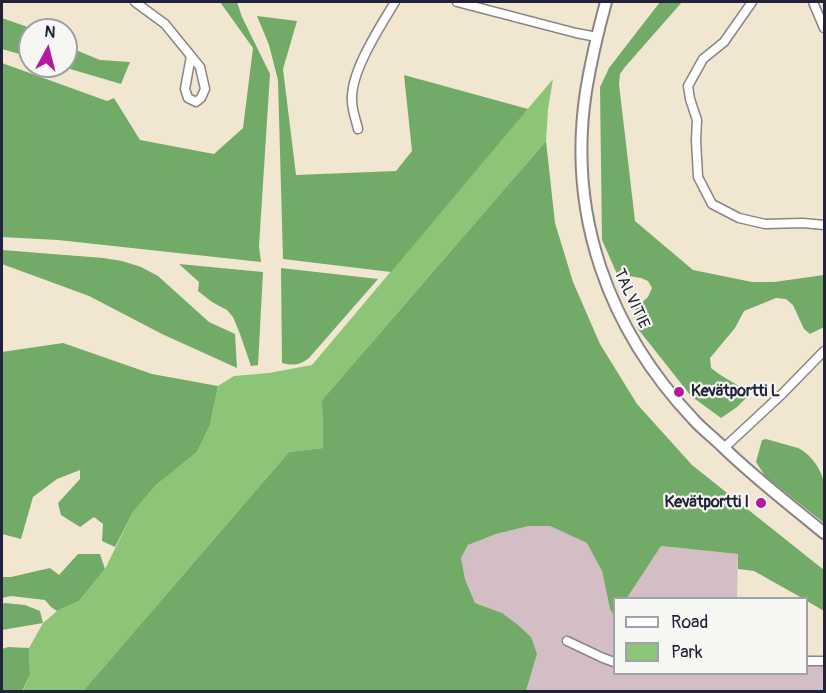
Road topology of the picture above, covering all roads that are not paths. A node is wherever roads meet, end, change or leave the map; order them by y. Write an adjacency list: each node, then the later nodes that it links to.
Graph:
1 (137, 2): 9 (street)
2 (395, 2): 10 (street)
3 (457, 2): 8 (street)
4 (606, 2): 8 (street, TALVITIE)
5 (752, 2): 11 (street)
6 (813, 2): 7 (street)
7 (825, 28)
8 (597, 37): 13 (street, TALVITIE)
9 (191, 56): 9 (street)
10 (358, 129)
11 (825, 225)
12 (825, 351): 13 (street)
13 (724, 448): 14 (street, TALVITIE)
14 (825, 533)
15 (567, 641): 16 (street)
16 (613, 661)
17 (808, 661): 18 (street)
18 (825, 661)

